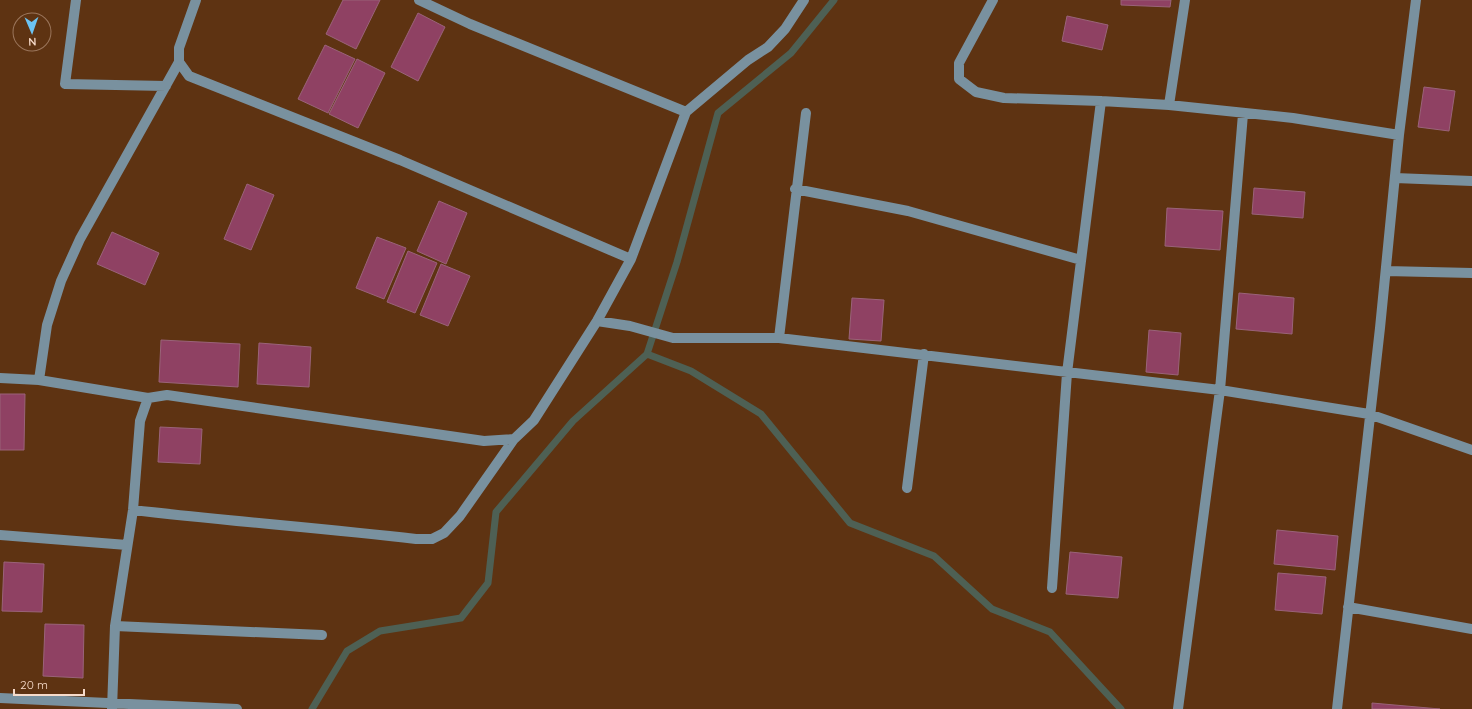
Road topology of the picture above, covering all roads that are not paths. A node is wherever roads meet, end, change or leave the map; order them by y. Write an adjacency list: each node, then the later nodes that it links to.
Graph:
1 (76, 0): 9 (street)
2 (196, 0): 8 (street)
3 (419, 0): 12 (street)
4 (804, 0): 12 (street)
5 (993, 0): 10 (street)
6 (1185, 0): 11 (street)
7 (1416, 0): 15 (street)
8 (179, 62): 9 (street); 19 (street)
9 (166, 86): 28 (street)
10 (1101, 101): 11 (street); 20 (street)
11 (1169, 105): 14 (street)
12 (686, 112): 19 (street)
13 (806, 113): 18 (street)
14 (1243, 114): 15 (street); 29 (street)
15 (1399, 135): 16 (street)
16 (1395, 178): 17 (street); 21 (street)
17 (1472, 181)
18 (795, 189): 20 (street); 24 (street)
19 (631, 259): 23 (street)
20 (1081, 260): 26 (street)
21 (1386, 270): 22 (street); 31 (street)
22 (1472, 273)
23 (597, 321): 24 (street); 32 (street)
24 (779, 338): 25 (street)
25 (924, 354): 26 (street); 34 (street)
26 (1067, 373): 29 (street); 38 (street)
27 (0, 378): 28 (street)
28 (39, 380): 30 (street)
29 (1220, 390): 31 (street); 46 (street)
30 (148, 398): 32 (street); 35 (street)
31 (1369, 414): 33 (street); 39 (street)
32 (514, 439): 35 (street)
33 (1472, 450)
34 (907, 488)
35 (133, 510): 37 (street)
36 (0, 534): 37 (street)
37 (127, 545): 40 (street)
38 (1052, 588)
39 (1348, 606): 41 (street); 47 (street)
40 (114, 626): 42 (street); 44 (street)
41 (1472, 629)
42 (322, 635)
43 (0, 698): 44 (street)
44 (112, 706): 45 (street)
45 (237, 709)
46 (1178, 709)
47 (1337, 709)

